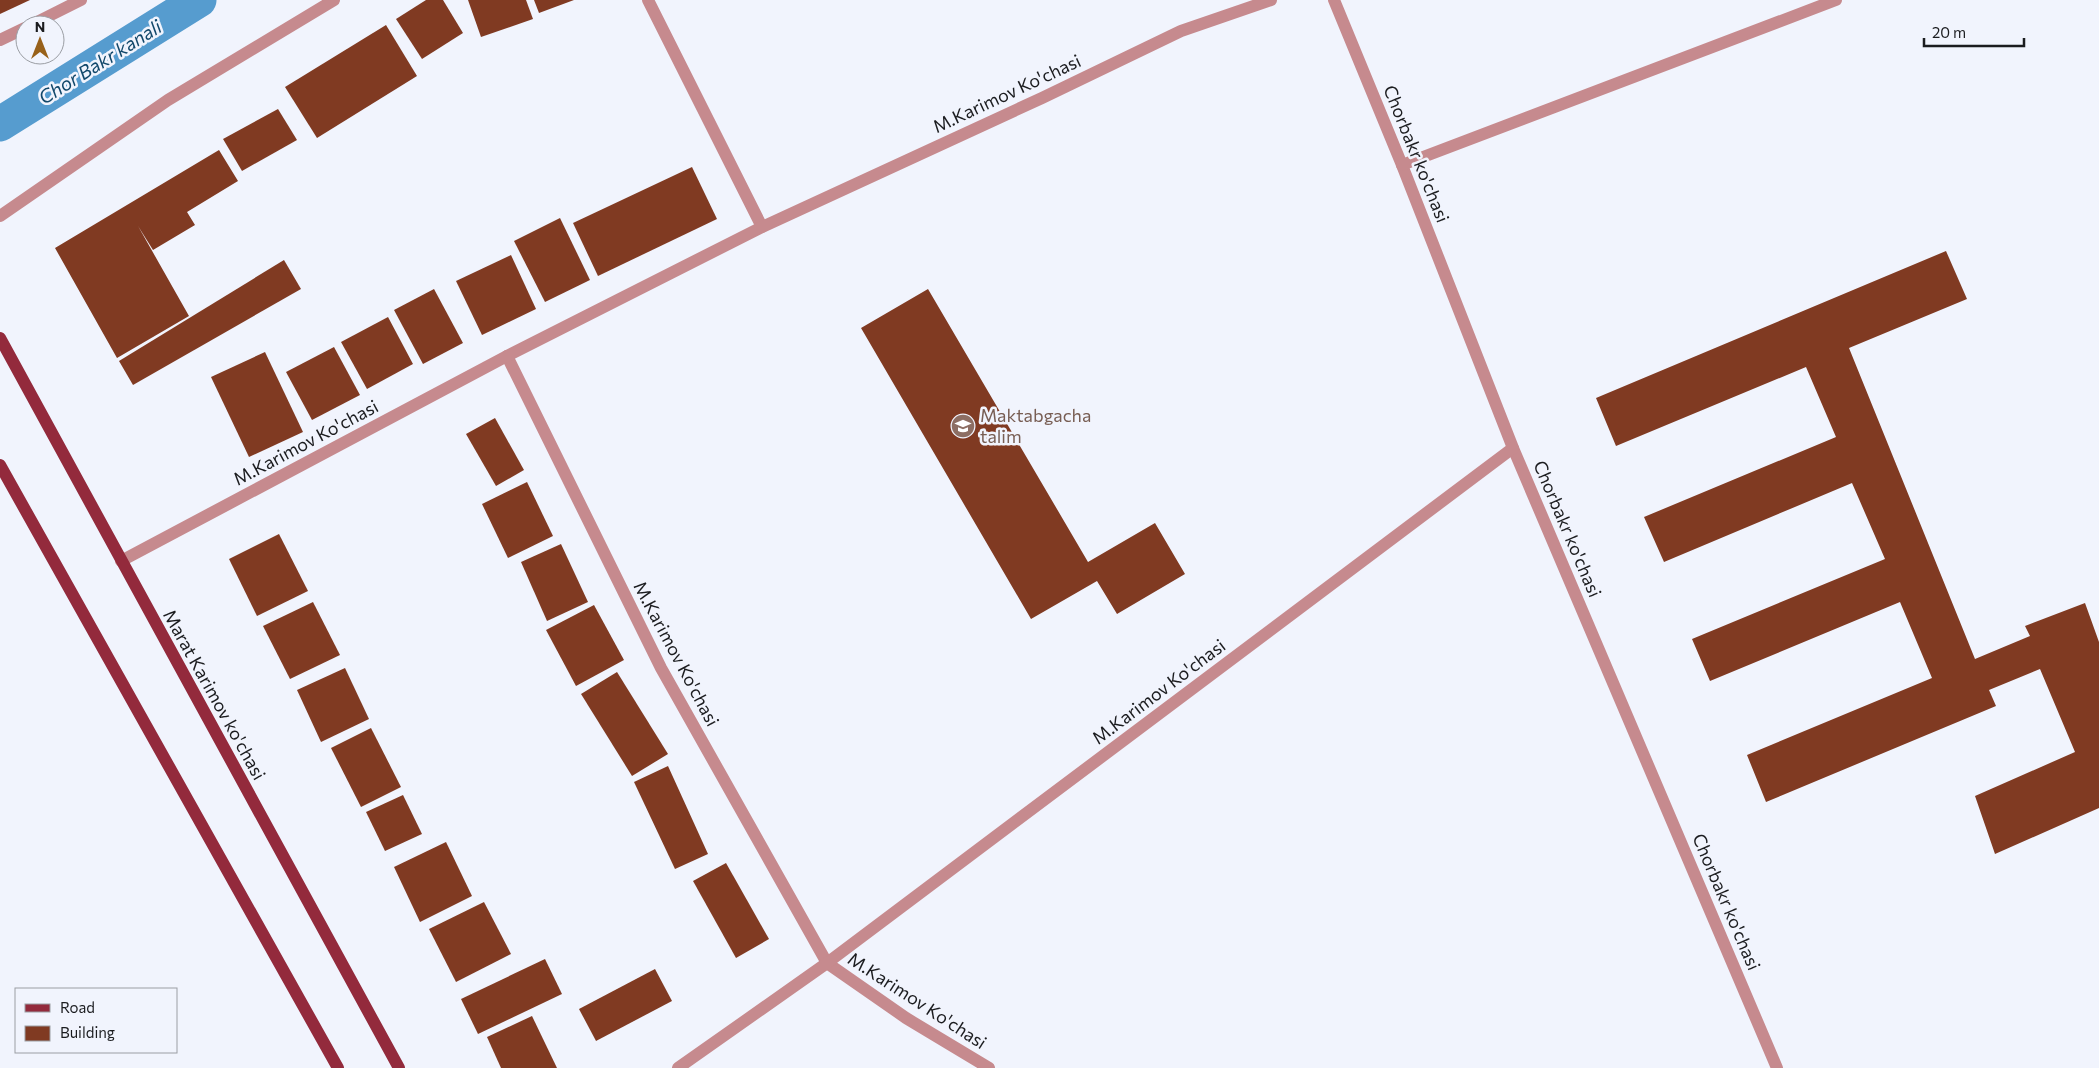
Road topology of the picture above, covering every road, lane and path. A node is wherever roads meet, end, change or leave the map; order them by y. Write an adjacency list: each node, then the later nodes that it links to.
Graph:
1 (80, 0): 7 (street)
2 (334, 0): 11 (street)
3 (648, 0): 12 (street)
4 (1271, 0): 12 (street, M.Karimov Ko'chasi)
5 (1334, 0): 10 (street, Chorbakr ko'chasi)
6 (1836, 0): 10 (street)
7 (50, 15)
8 (15, 33): 9 (street)
9 (0, 40)
10 (1402, 165): 15 (street, Chorbakr ko'chasi)
11 (0, 216)
12 (762, 227): 14 (street, M.Karimov Ko'chasi)
13 (0, 338): 17 (main road, Marat Karimov ko'chasi)
14 (507, 356): 17 (street, M.Karimov Ko'chasi); 18 (street, M.Karimov Ko'chasi)
15 (1513, 448): 18 (street, M.Karimov Ko'chasi); 23 (street, Chorbakr ko'chasi)
16 (0, 465): 19 (main road)
17 (121, 561): 20 (main road, Marat Karimov ko'chasi)
18 (827, 963): 21 (street, M.Karimov Ko'chasi); 22 (street, M.Karimov Ko'chasi)
19 (338, 1068)
20 (399, 1068)
21 (678, 1068)
22 (989, 1068)
23 (1778, 1068)

